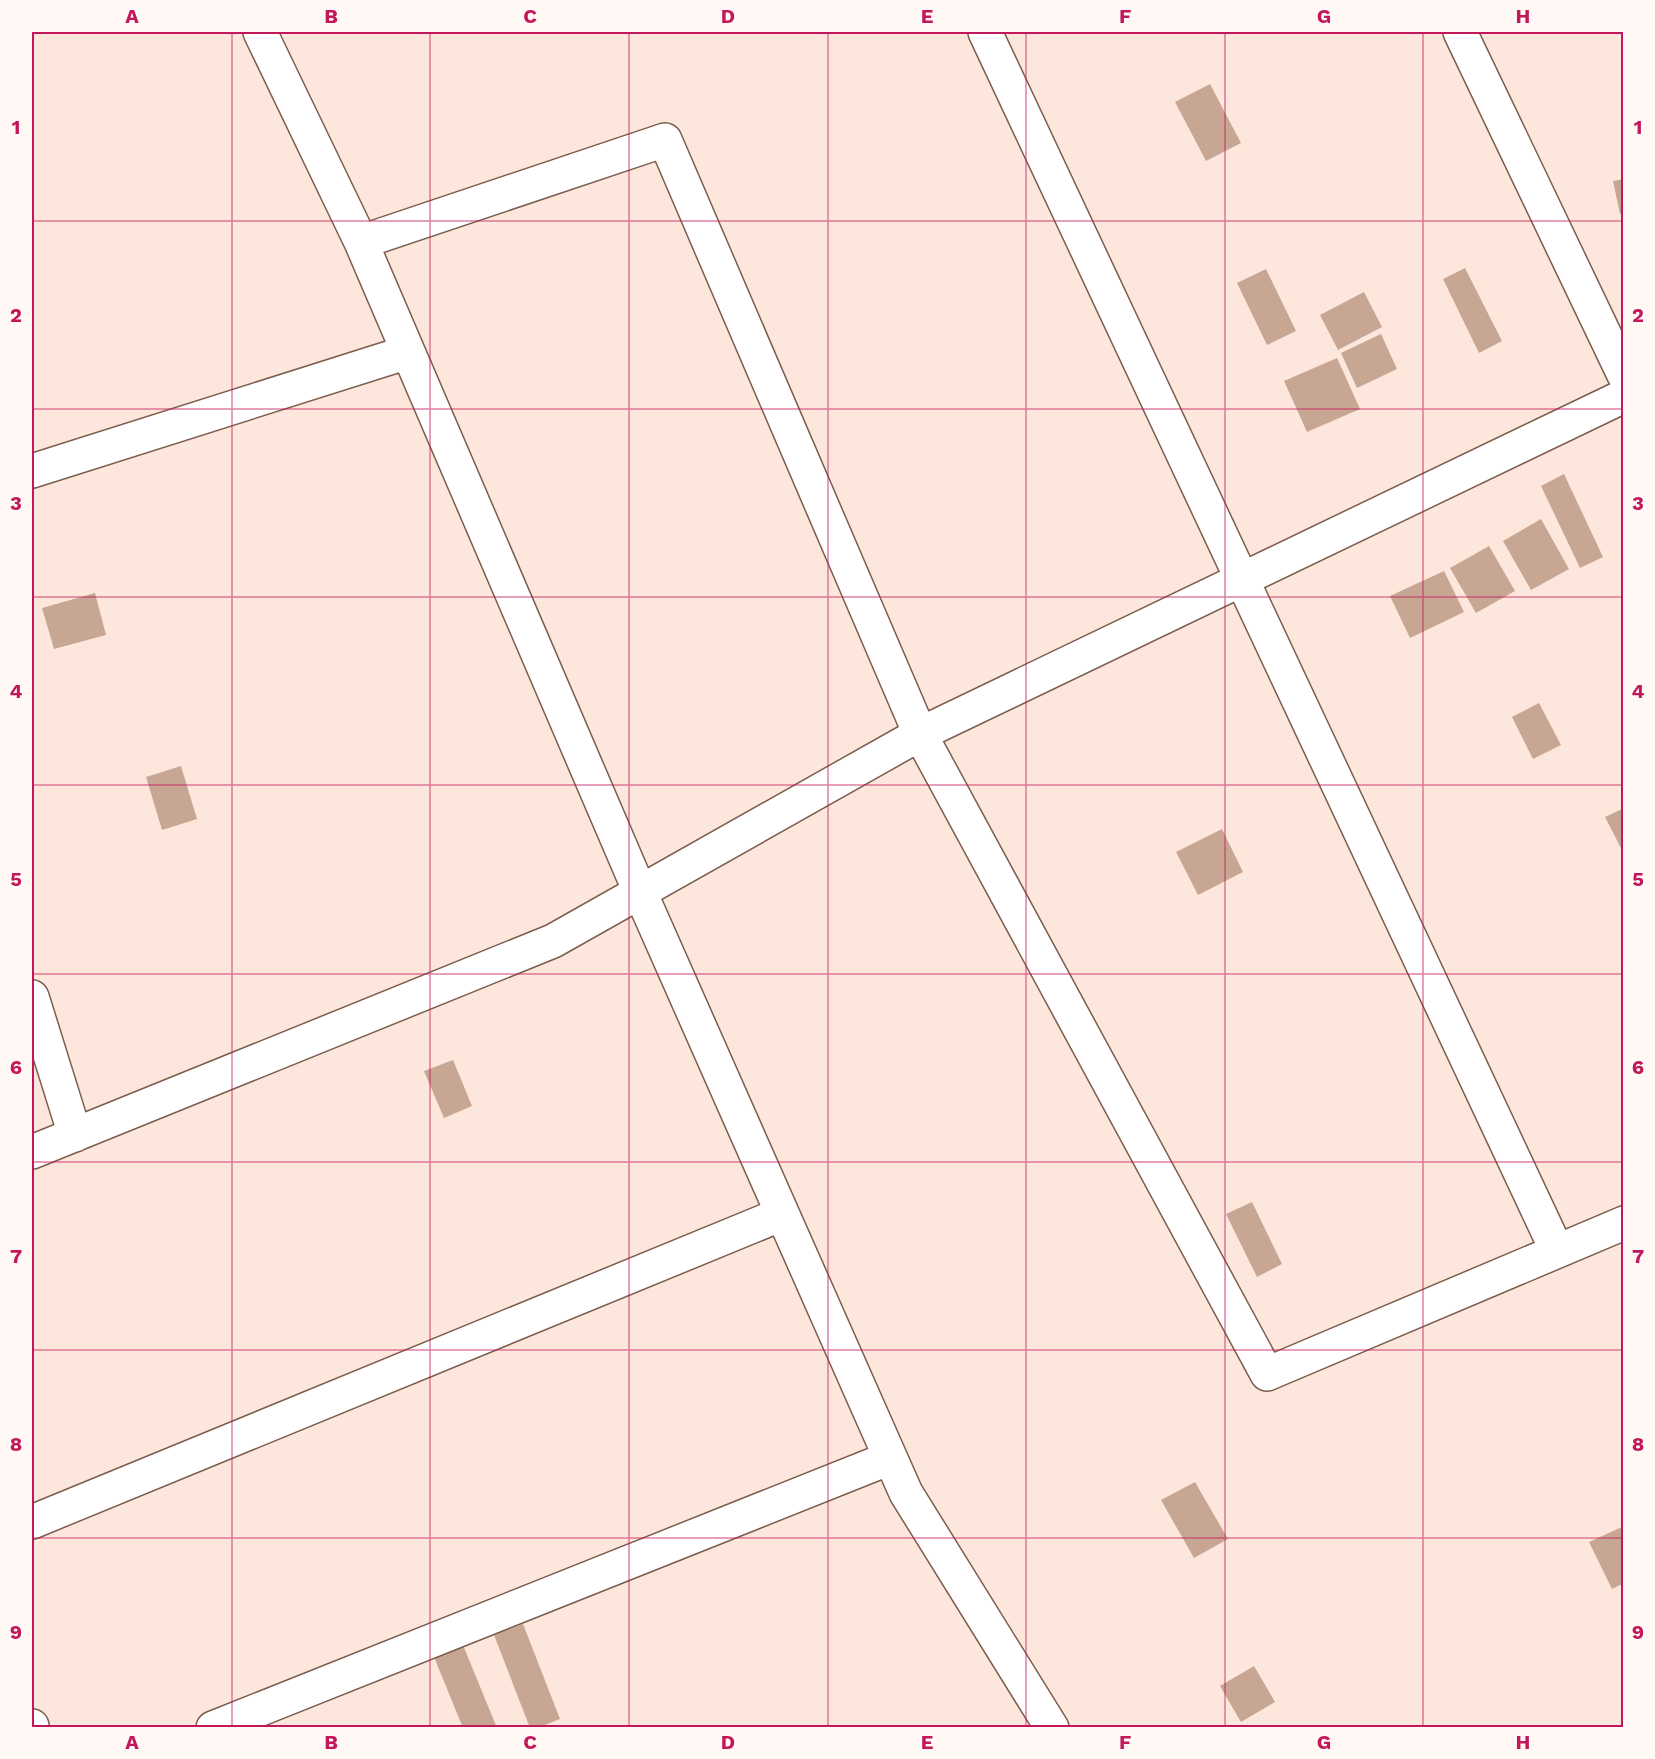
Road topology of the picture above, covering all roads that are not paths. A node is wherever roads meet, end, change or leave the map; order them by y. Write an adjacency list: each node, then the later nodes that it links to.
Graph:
1 (260, 32): 4 (street)
2 (985, 32): 9 (street)
3 (1460, 32): 6 (street)
4 (361, 242): 5 (street); 10 (street)
5 (408, 352): 8 (street); 11 (street)
6 (1623, 375)
7 (1623, 396): 9 (street)
8 (32, 471)
9 (1242, 580): 10 (street); 17 (street)
10 (920, 734): 11 (street); 17 (street)
11 (640, 892): 13 (street); 15 (street)
12 (32, 997): 13 (street)
13 (75, 1135): 14 (street)
14 (32, 1152)
15 (782, 1214): 18 (street); 19 (street)
16 (1623, 1222): 17 (street)
17 (1557, 1251)
18 (890, 1458): 20 (street); 21 (street)
19 (32, 1522)
20 (1039, 1724)
21 (213, 1728)

